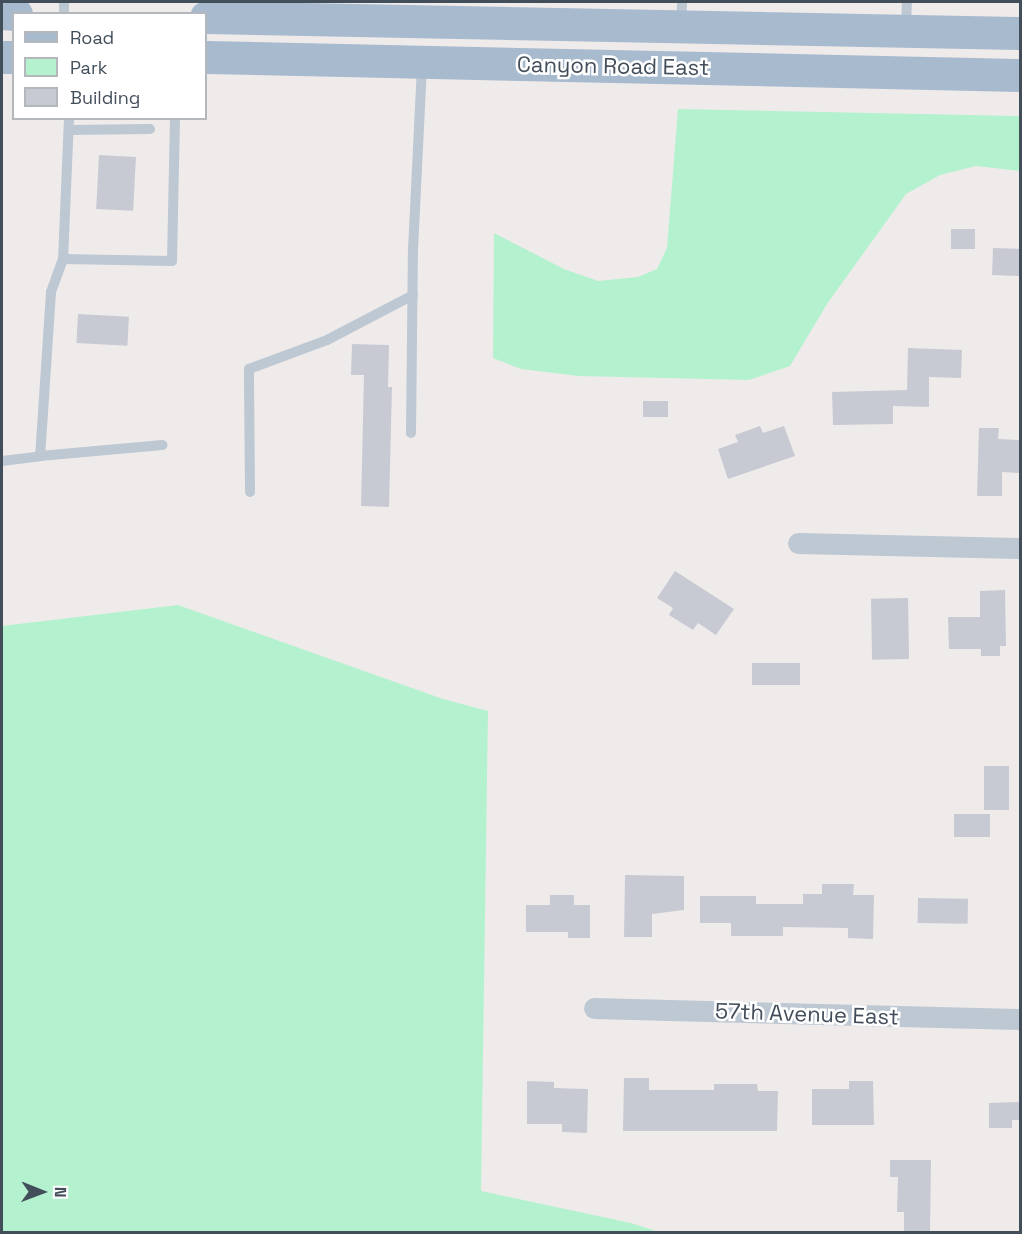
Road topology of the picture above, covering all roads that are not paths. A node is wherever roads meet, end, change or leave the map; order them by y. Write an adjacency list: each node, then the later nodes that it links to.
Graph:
1 (345, 11): 2 (main road, Canyon Road East); 4 (main road, Canyon Road East); 6 (main road)
2 (681, 14): 3 (main road, Canyon Road East)
3 (906, 16): 5 (main road, Canyon Road East)
4 (207, 17)
5 (1020, 33)
6 (207, 52)
7 (207, 57): 8 (main road, Canyon Road East)
8 (422, 62): 9 (main road, Canyon Road East); 14 (lane)
9 (1020, 75)
10 (174, 120): 13 (lane)
11 (69, 124): 12 (lane); 13 (lane)
12 (150, 129)
13 (63, 260): 17 (lane)
14 (413, 295): 15 (lane); 19 (lane)
15 (411, 433)
16 (163, 445): 17 (lane)
17 (40, 456): 18 (lane)
18 (2, 461)
19 (250, 492)
20 (798, 543): 21 (street)
21 (1020, 548)
22 (594, 1008): 23 (street, 57th Avenue East)
23 (1020, 1019)

